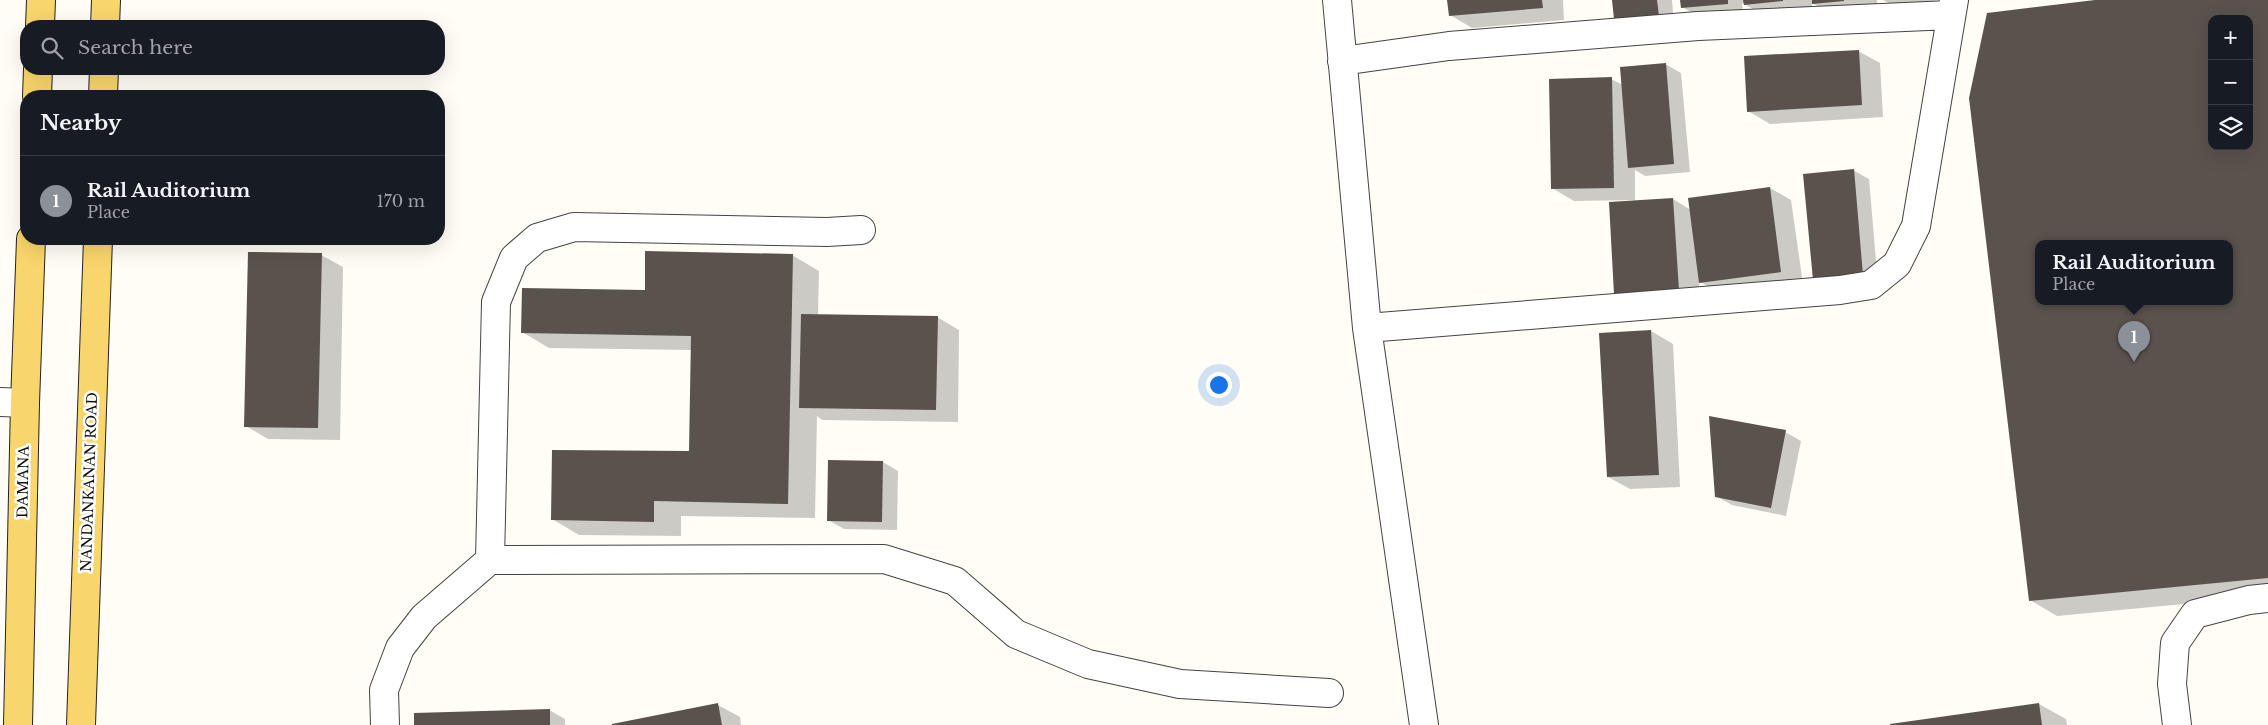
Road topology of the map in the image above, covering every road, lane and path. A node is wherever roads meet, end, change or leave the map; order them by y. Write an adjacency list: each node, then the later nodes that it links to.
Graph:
1 (41, 0): 5 (main road)
2 (106, 0): 6 (main road)
3 (1337, 0): 7 (street)
4 (1952, 8): 7 (street); 15 (street)
5 (40, 20)
6 (106, 20)
7 (1342, 61): 15 (street)
8 (38, 75): 10 (main road)
9 (104, 75): 11 (main road)
10 (37, 90)
11 (103, 90)
12 (861, 230): 17 (street)
13 (31, 245): 16 (main road, DAMANA)
14 (98, 245): 21 (main road, NANDANKANAN ROAD)
15 (1367, 328): 23 (street)
16 (12, 402): 20 (main road, DAMANA)
17 (490, 560): 19 (street); 22 (street)
18 (2268, 598): 24 (street)
19 (1329, 693)
20 (18, 725)
21 (80, 725)
22 (385, 725)
23 (1424, 725)
24 (2178, 725)

